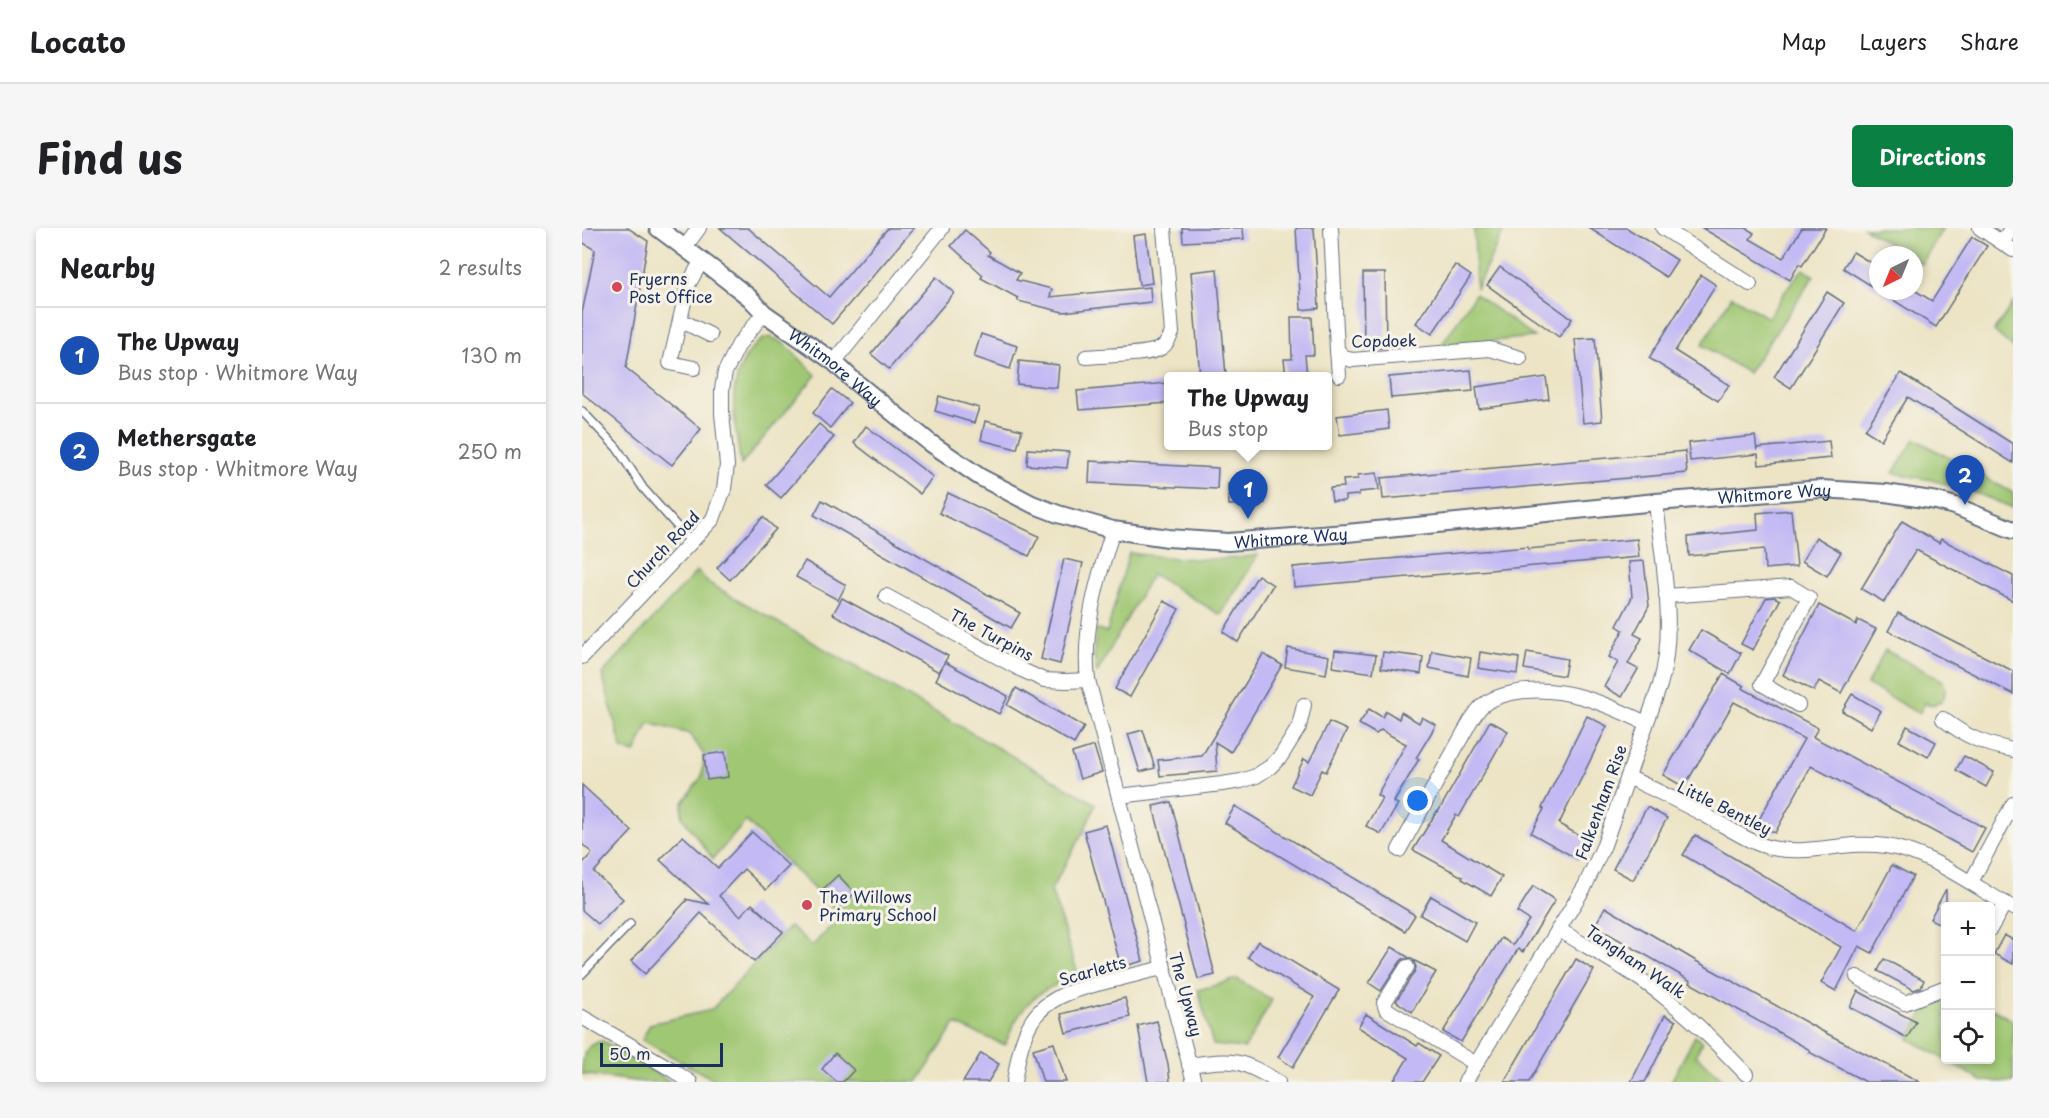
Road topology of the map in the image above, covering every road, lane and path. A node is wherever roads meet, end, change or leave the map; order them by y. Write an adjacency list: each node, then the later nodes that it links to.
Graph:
1 (657, 228): 10 (street, Whitmore Way)
2 (699, 228): 10 (street)
3 (942, 228): 19 (street)
4 (1164, 228): 17 (street)
5 (1331, 228): 16 (street, Copdoek)
6 (1663, 228): 12 (street)
7 (1980, 228): 9 (street)
8 (2011, 228): 9 (street)
9 (2008, 246)
10 (684, 247): 11 (street, Whitmore Way)
11 (702, 260): 13 (street, Whitmore Way); 14 (street)
12 (1750, 284)
13 (764, 313): 19 (street, Whitmore Way); 26 (street, Church Road)
14 (680, 320): 15 (street); 20 (street)
15 (710, 335)
16 (1336, 350): 18 (street, Copdoek); 21 (street)
17 (1086, 357)
18 (1520, 358)
19 (834, 362): 24 (street, Whitmore Way)
20 (694, 368)
21 (1339, 375)
22 (582, 411): 26 (lane)
23 (1656, 502): 24 (street, Whitmore Way); 25 (street, Whitmore Way); 28 (street, Falkenham Rise)
24 (1113, 530): 30 (street, The Upway)
25 (2013, 530)
26 (691, 542): 29 (street, Church Road)
27 (886, 596): 30 (street, The Turpins)
28 (1666, 596): 32 (street); 34 (street, Falkenham Rise)
29 (582, 657)
30 (1088, 680): 37 (street, The Upway)
31 (1304, 705): 37 (street)
32 (1798, 705)
33 (1943, 719): 35 (street)
34 (1646, 723): 36 (street, Falkenham Rise); 39 (street)
35 (2013, 750)
36 (1628, 777): 40 (street, Little Bentley); 44 (street, Falkenham Rise)
37 (1119, 796): 46 (street, The Upway)
38 (2013, 804): 40 (street)
39 (1399, 850)
40 (1971, 882): 41 (street, Little Bentley)
41 (2009, 905): 42 (street)
42 (1995, 922)
43 (630, 924): 47 (lane)
44 (1558, 929): 51 (street, Falkenham Rise); 53 (street, Tangham Walk)
45 (1407, 967): 51 (street)
46 (1163, 968): 52 (street, The Upway); 55 (street, Scarletts)
47 (582, 974)
48 (1857, 977): 49 (street)
49 (1941, 989)
50 (584, 1024): 54 (street)
51 (1476, 1064): 58 (street, Falkenham Rise)
52 (1189, 1065): 56 (street, The Upway); 57 (street)
53 (1746, 1074)
54 (690, 1082)
55 (1014, 1082)
56 (1194, 1082)
57 (1278, 1082)
58 (1465, 1082)

